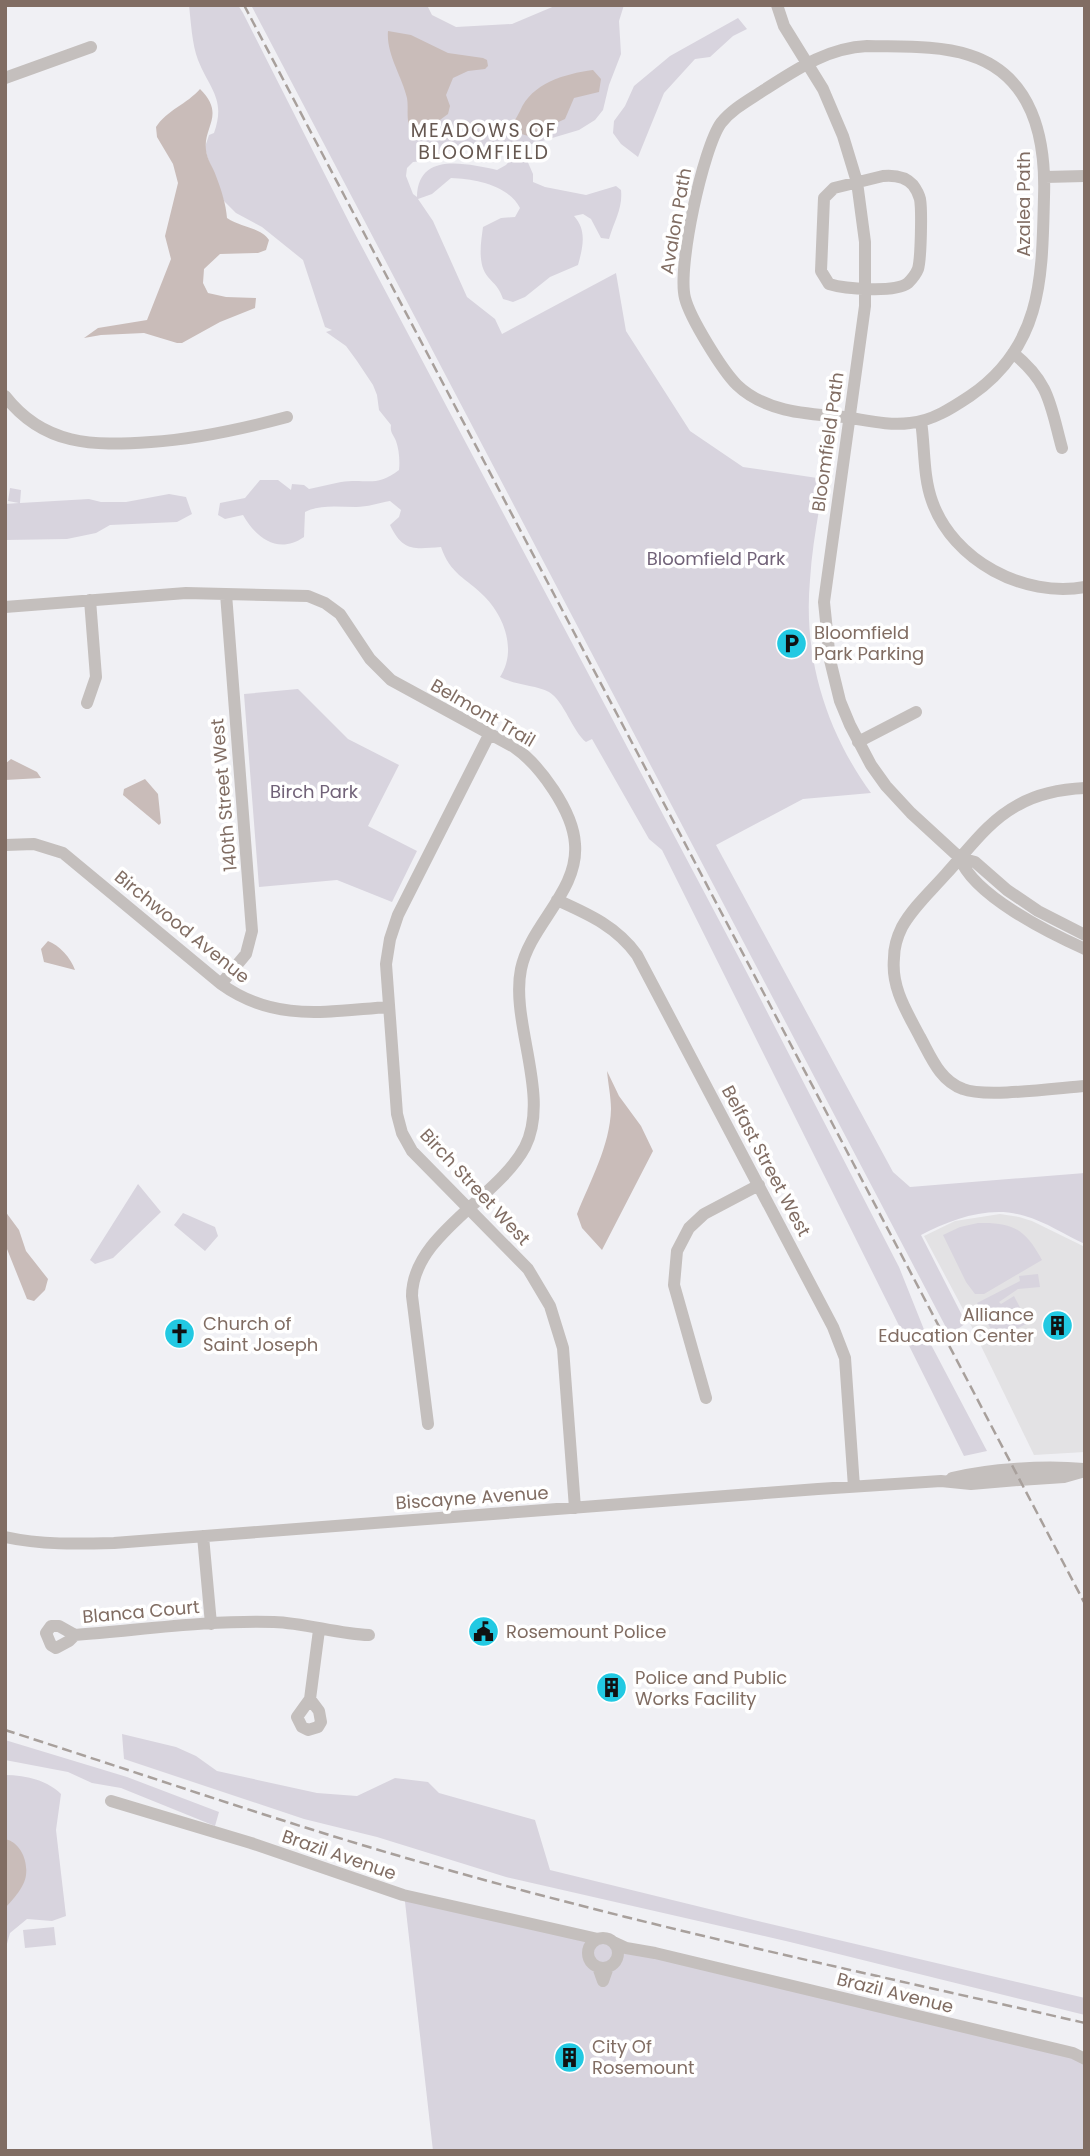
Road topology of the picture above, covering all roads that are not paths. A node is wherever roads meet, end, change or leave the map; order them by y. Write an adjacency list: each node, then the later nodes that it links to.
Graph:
1 (777, 5): 3 (street, Bloomfield Path)
2 (92, 47): 4 (street)
3 (808, 62): 6 (street, Azalea Path); 7 (street, Bloomfield Path); 12 (street, Avalon Path)
4 (5, 78)
5 (1085, 176): 6 (street)
6 (1045, 177): 9 (street, Azalea Path)
7 (857, 182): 8 (street, Bloomfield Path); 8 (street); 8 (street)
8 (866, 288): 12 (street, Bloomfield Path)
9 (1013, 353): 13 (street, Azalea Path); 14 (street)
10 (5, 396): 11 (street)
11 (287, 417)
12 (849, 418): 13 (street, Azalea Path); 22 (street, Bloomfield Path)
13 (921, 421): 15 (street)
14 (1062, 448)
15 (1085, 587)
16 (226, 594): 17 (street, Belmont Trail); 21 (street, Belmont Trail); 29 (street, 140th Street West)
17 (90, 600): 18 (street, Belmont Trail); 19 (street)
18 (5, 607)
19 (87, 703)
20 (916, 712): 22 (street)
21 (489, 735): 26 (street, Belmont Trail); 30 (street, Birch Street West)
22 (858, 742): 25 (street, Bloomfield Path)
23 (1085, 788): 25 (street)
24 (5, 845): 29 (street, Birchwood Avenue)
25 (960, 858): 27 (street, Bloomfield Path); 28 (street, Bloomfield Path); 31 (street)
26 (557, 900): 32 (street, Belfast Street West); 33 (street, Belmont Trail)
27 (1085, 935)
28 (1085, 949)
29 (221, 984): 30 (street, Birchwood Avenue)
30 (389, 1007): 33 (street, Birch Street West)
31 (1085, 1086)
32 (759, 1185): 34 (street); 37 (street, Belfast Street West)
33 (470, 1209): 35 (street, Belmont Trail); 38 (street, Birch Street West)
34 (706, 1398)
35 (428, 1424)
36 (1085, 1470): 37 (street, Biscayne Avenue)
37 (854, 1487): 38 (street, Biscayne Avenue)
38 (575, 1508): 39 (street, Biscayne Avenue)
39 (203, 1536): 40 (street, Biscayne Avenue); 41 (street)
40 (5, 1537)
41 (211, 1624): 42 (street, Blanca Court); 44 (street, Blanca Court)
42 (319, 1630): 43 (street, Blanca Court); 45 (street)
43 (369, 1634)
44 (75, 1635)
45 (310, 1699)
46 (111, 1801): 47 (street, Brazil Avenue)
47 (559, 1931): 48 (street, Brazil Avenue); 50 (street, Brazil Avenue)
48 (598, 1939): 49 (street, Brazil Avenue); 50 (street)
49 (613, 1942): 51 (street, Brazil Avenue); 52 (street)
50 (588, 1953): 52 (street, Brazil Avenue)
51 (655, 1953): 52 (street, Brazil Avenue); 53 (street, Brazil Avenue)
52 (607, 1965)
53 (1085, 2059)

